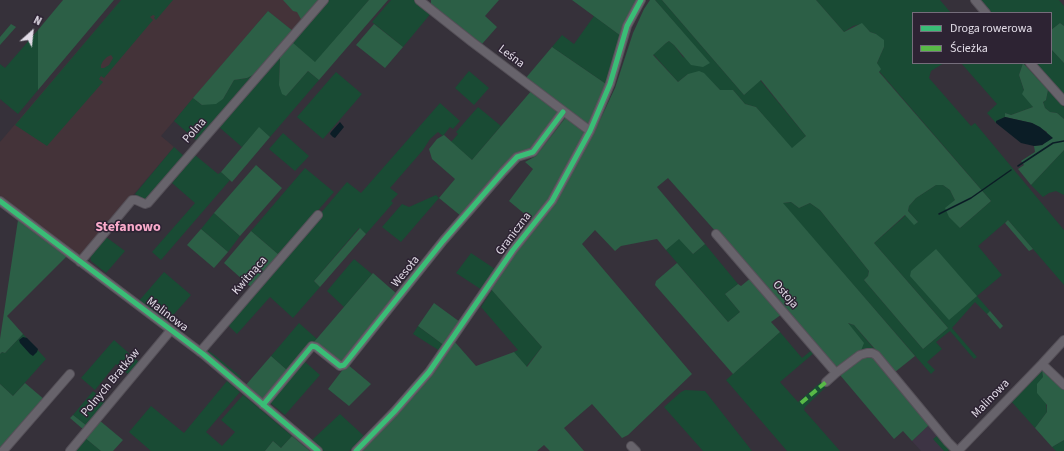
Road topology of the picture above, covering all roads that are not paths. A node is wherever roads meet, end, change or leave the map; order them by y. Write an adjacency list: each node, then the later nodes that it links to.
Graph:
1 (324, 0): 13 (street, Polna)
2 (419, 0): 8 (street, Leśna)
3 (641, 0): 9 (street, Graniczna)
4 (975, 0): 5 (street)
5 (985, 12)
6 (1031, 64): 7 (street)
7 (1064, 101)
8 (563, 112): 9 (street, Leśna); 22 (street, Wesoła)
9 (590, 131): 26 (street, Graniczna)
10 (0, 202): 13 (street, Malinowa)
11 (318, 215): 16 (street, Kwitnąca)
12 (716, 234): 18 (street, Ostoja)
13 (80, 262): 14 (street, Malinowa)
14 (171, 330): 16 (street, Malinowa); 24 (street, Polnych Bratków)
15 (1064, 340): 17 (street, Malinowa)
16 (200, 352): 22 (street, Malinowa)
17 (1042, 364): 21 (street); 27 (street, Malinowa)
18 (836, 373): 20 (street); 27 (street)
19 (70, 374): 23 (street)
20 (826, 382)
21 (1064, 385)
22 (263, 406): 25 (street, Malinowa)
23 (3, 451)
24 (70, 451)
25 (318, 451)
26 (356, 451)
27 (957, 451)

